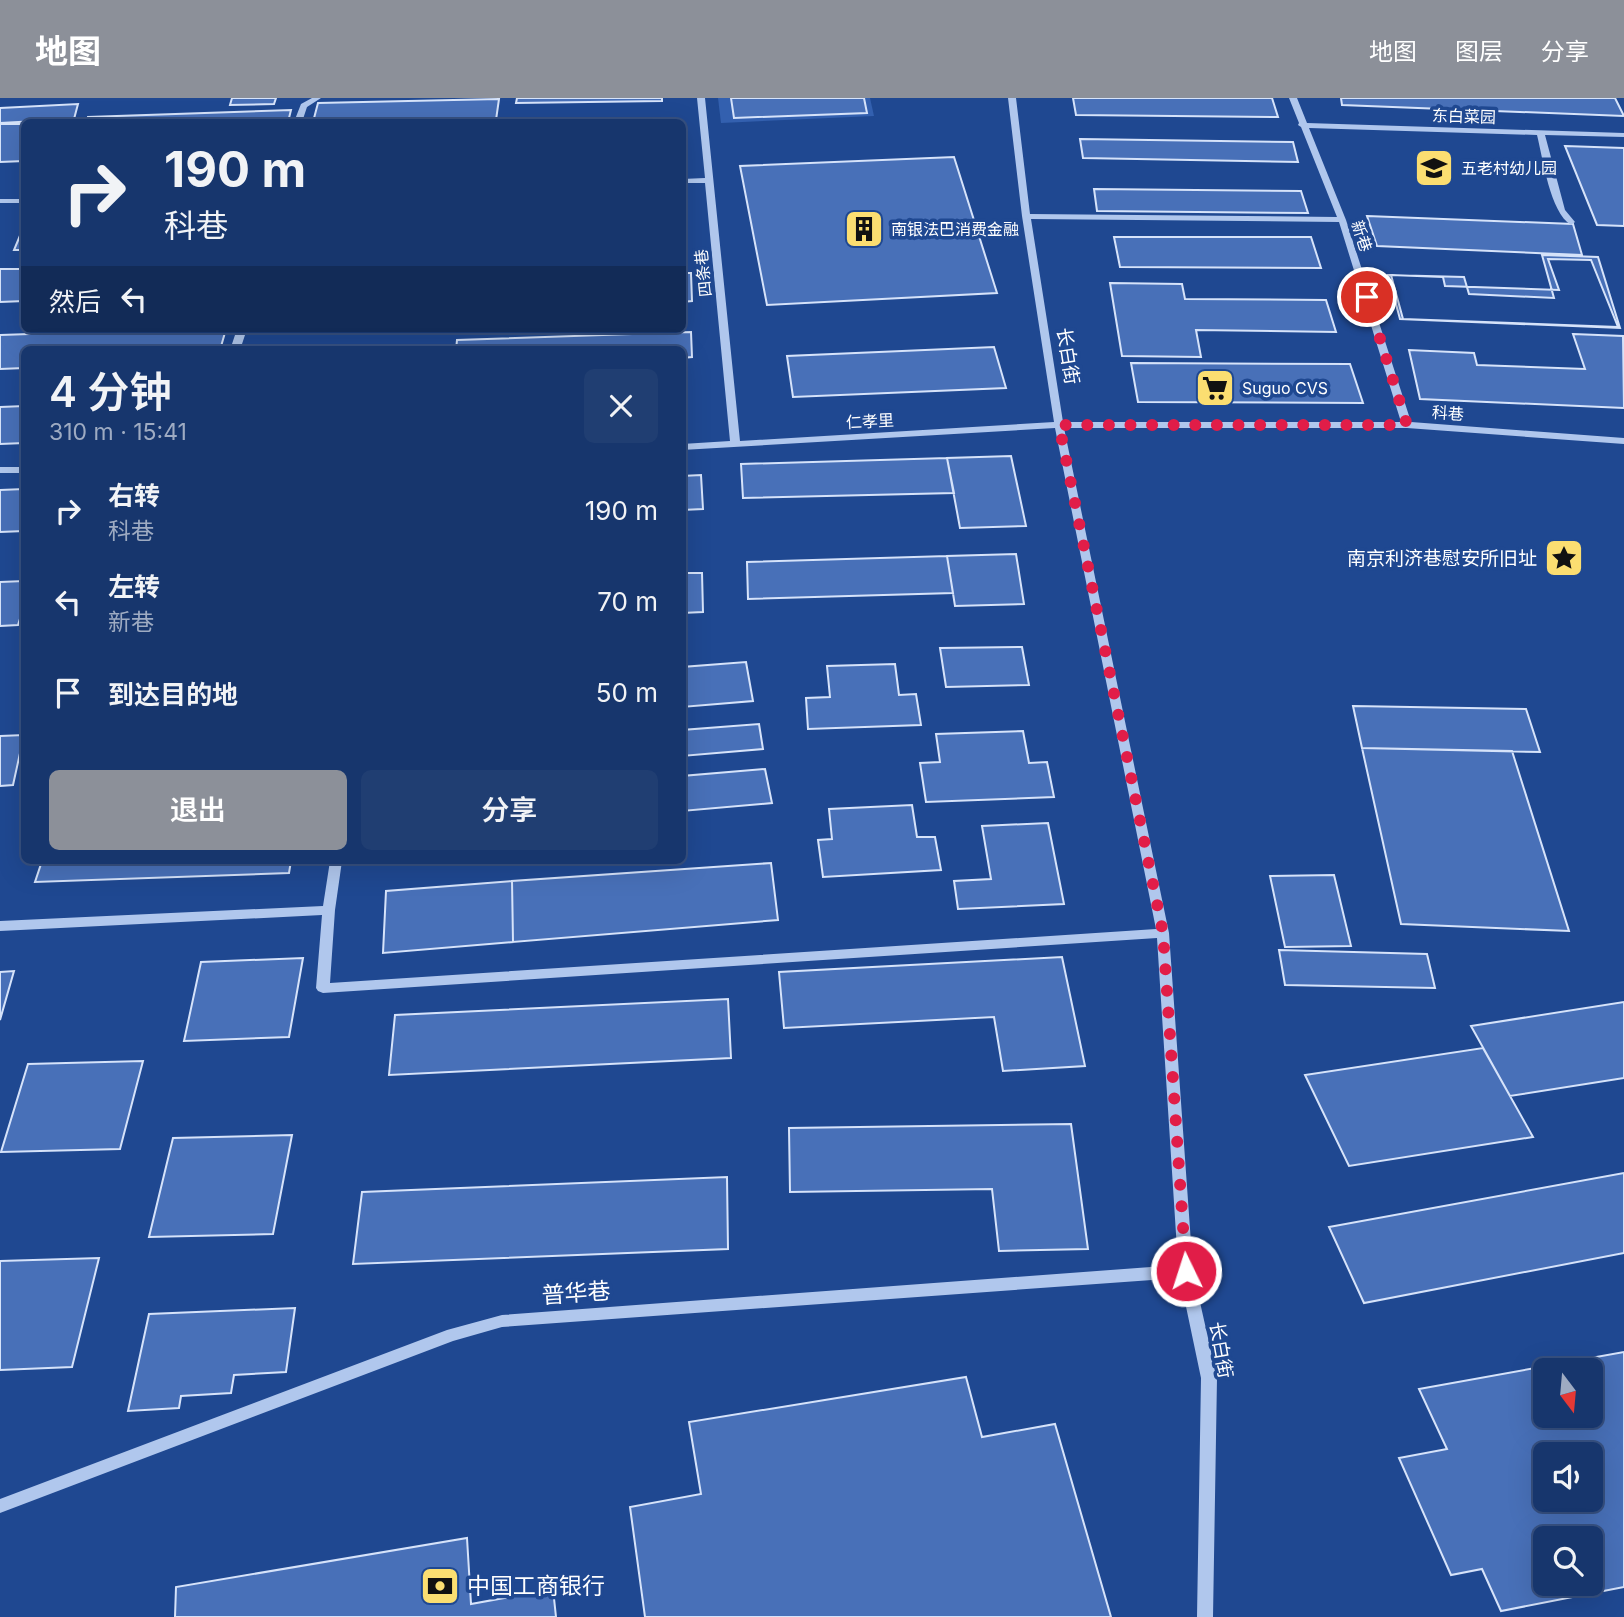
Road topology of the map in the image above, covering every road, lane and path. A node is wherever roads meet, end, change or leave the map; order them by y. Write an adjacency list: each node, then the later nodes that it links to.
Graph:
1 (317, 98): 5 (street)
2 (701, 98): 9 (street, 四条巷)
3 (1012, 98): 13 (street, 长白街)
4 (1293, 98): 6 (street, 新巷)
5 (299, 119)
6 (1302, 125): 7 (street, 东白菜园); 14 (street, 新巷)
7 (1540, 132): 8 (street, 东白菜园); 15 (street)
8 (1624, 135)
9 (708, 180): 10 (street); 19 (street, 四条巷)
10 (686, 181)
11 (0, 201): 12 (street)
12 (21, 201)
13 (1026, 216): 14 (street); 16 (street, 长白街)
14 (1342, 220): 17 (street, 新巷)
15 (1571, 222)
16 (1059, 425): 17 (street, 科巷); 19 (street, 仁孝里); 26 (street, 长白街)
17 (1407, 425): 18 (street, 科巷)
18 (1624, 441)
19 (735, 444): 20 (street, 仁孝里)
20 (686, 447)
21 (0, 470): 22 (street)
22 (21, 470)
23 (336, 864): 24 (street)
24 (329, 911): 25 (street); 26 (street)
25 (0, 926)
26 (1163, 933): 27 (street, 长白街)
27 (1186, 1271): 28 (street, 普华巷); 29 (street, 长白街)
28 (0, 1506)
29 (1205, 1617)

